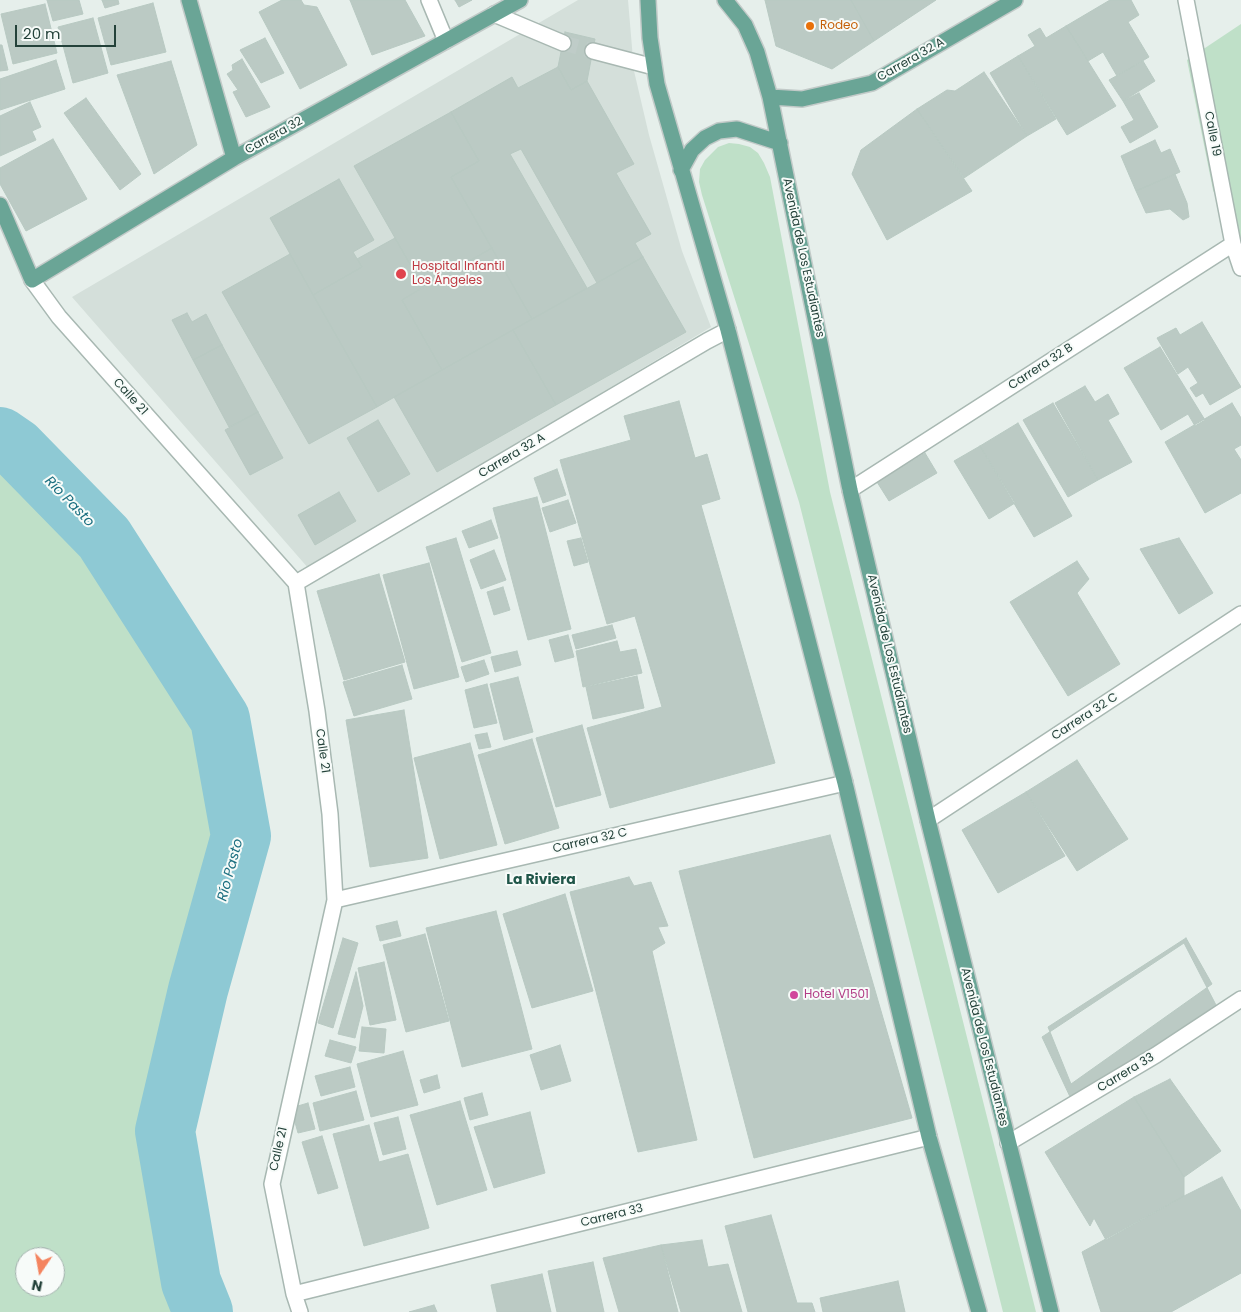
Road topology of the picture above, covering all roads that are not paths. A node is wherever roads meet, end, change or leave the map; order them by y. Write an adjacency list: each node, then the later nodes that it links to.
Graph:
1 (189, 0): 15 (main road)
2 (429, 0): 9 (street)
3 (520, 0): 8 (main road, Carrera 32)
4 (648, 0): 12 (main road)
5 (725, 0): 13 (main road, Avenida de Los Estudiantes)
6 (1015, 0): 13 (main road, Carrera 32 A)
7 (1186, 0): 18 (street, Calle 19)
8 (494, 14): 9 (main road, Carrera 32); 10 (street)
9 (446, 41): 15 (main road, Carrera 32)
10 (563, 43)
11 (592, 51): 12 (street)
12 (654, 67): 16 (main road)
13 (770, 98): 14 (main road, Avenida de Los Estudiantes)
14 (780, 143): 16 (main road); 22 (main road, Avenida de Los Estudiantes)
15 (234, 158): 20 (main road, Carrera 32)
16 (681, 170): 21 (main road)
17 (0, 205): 20 (main road)
18 (1233, 244): 19 (street, Calle 19); 22 (street, Carrera 32 B)
19 (1241, 268)
20 (32, 280): 23 (street, Calle 21)
21 (728, 330): 23 (street, Carrera 32 A); 25 (main road)
22 (850, 490): 26 (main road, Avenida de Los Estudiantes)
23 (296, 584): 27 (street, Calle 21)
24 (1241, 614): 26 (street, Carrera 32 C)
25 (845, 783): 27 (street, Carrera 32 C); 29 (main road)
26 (928, 820): 30 (main road, Avenida de Los Estudiantes)
27 (335, 900): 31 (street, Calle 21)
28 (1241, 999): 30 (street, Carrera 33)
29 (929, 1137): 31 (street, Carrera 33); 33 (main road)
30 (1008, 1143): 34 (main road, Avenida de Los Estudiantes)
31 (294, 1294): 32 (street, Calle 21)
32 (300, 1312)
33 (978, 1312)
34 (1051, 1312)

